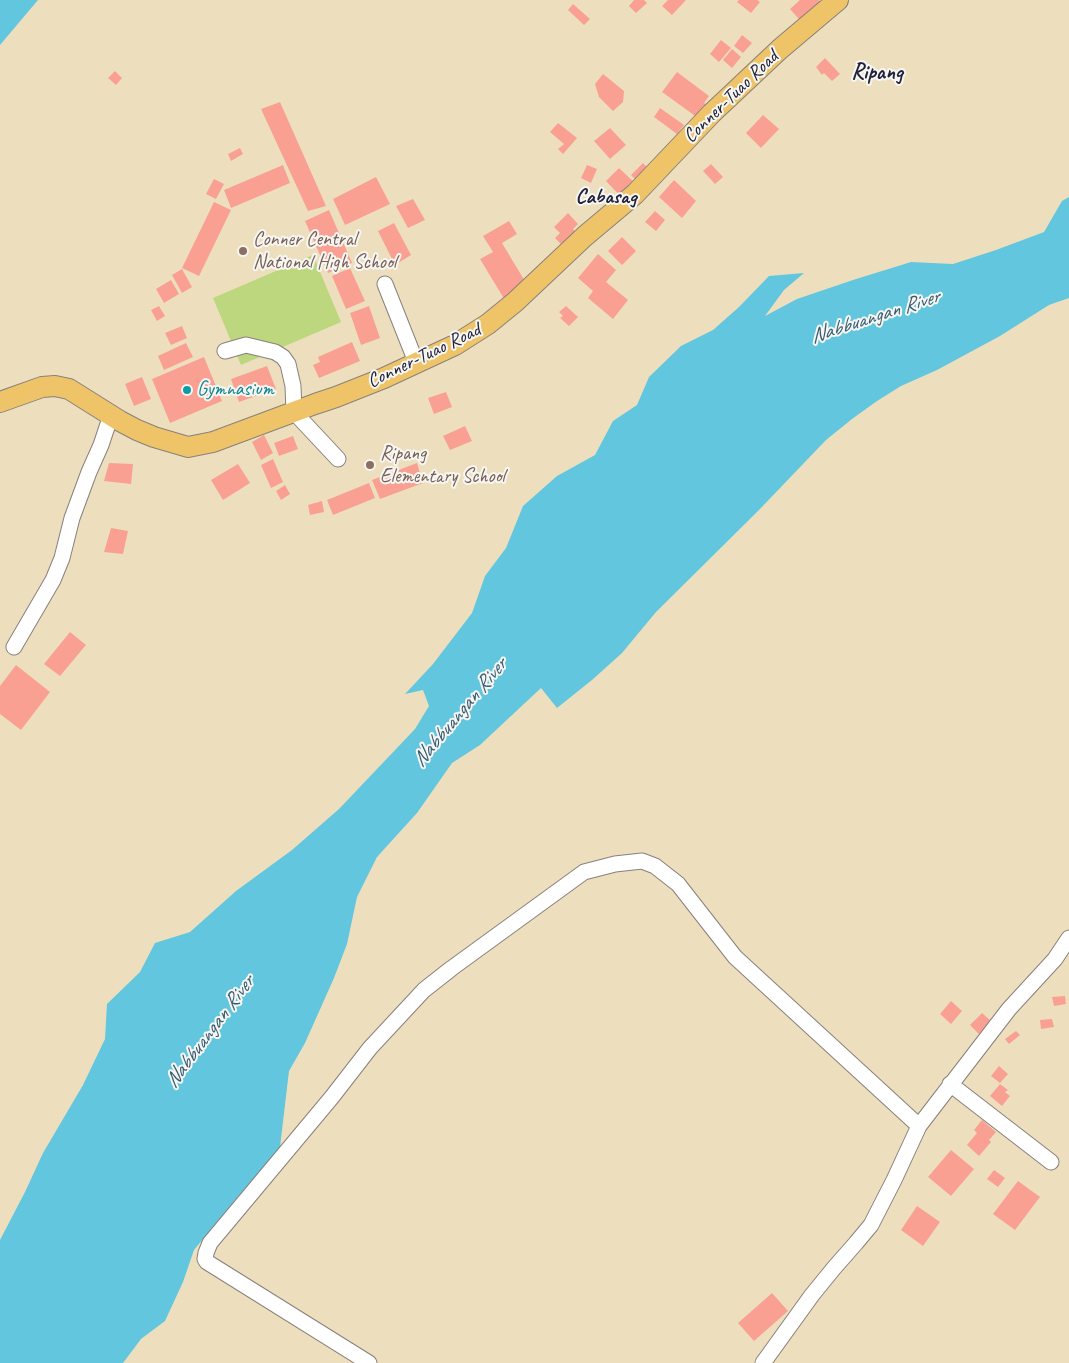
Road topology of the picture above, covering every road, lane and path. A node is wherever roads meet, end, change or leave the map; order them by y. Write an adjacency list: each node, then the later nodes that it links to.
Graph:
1 (838, 0): 4 (main road, Conner-Tuao Road)
2 (385, 284): 4 (street)
3 (225, 351): 6 (street)
4 (416, 362): 6 (main road, Conner-Tuao Road)
5 (0, 402): 7 (main road, Conner-Tuao Road)
6 (294, 412): 7 (main road, Conner-Tuao Road); 8 (street)
7 (111, 415): 9 (street)
8 (338, 459)
9 (14, 647)
10 (1069, 938): 11 (street)
11 (950, 1084): 12 (street); 13 (street)
12 (919, 1126): 14 (street); 15 (street)
13 (1051, 1162)
14 (369, 1363)
15 (763, 1363)

